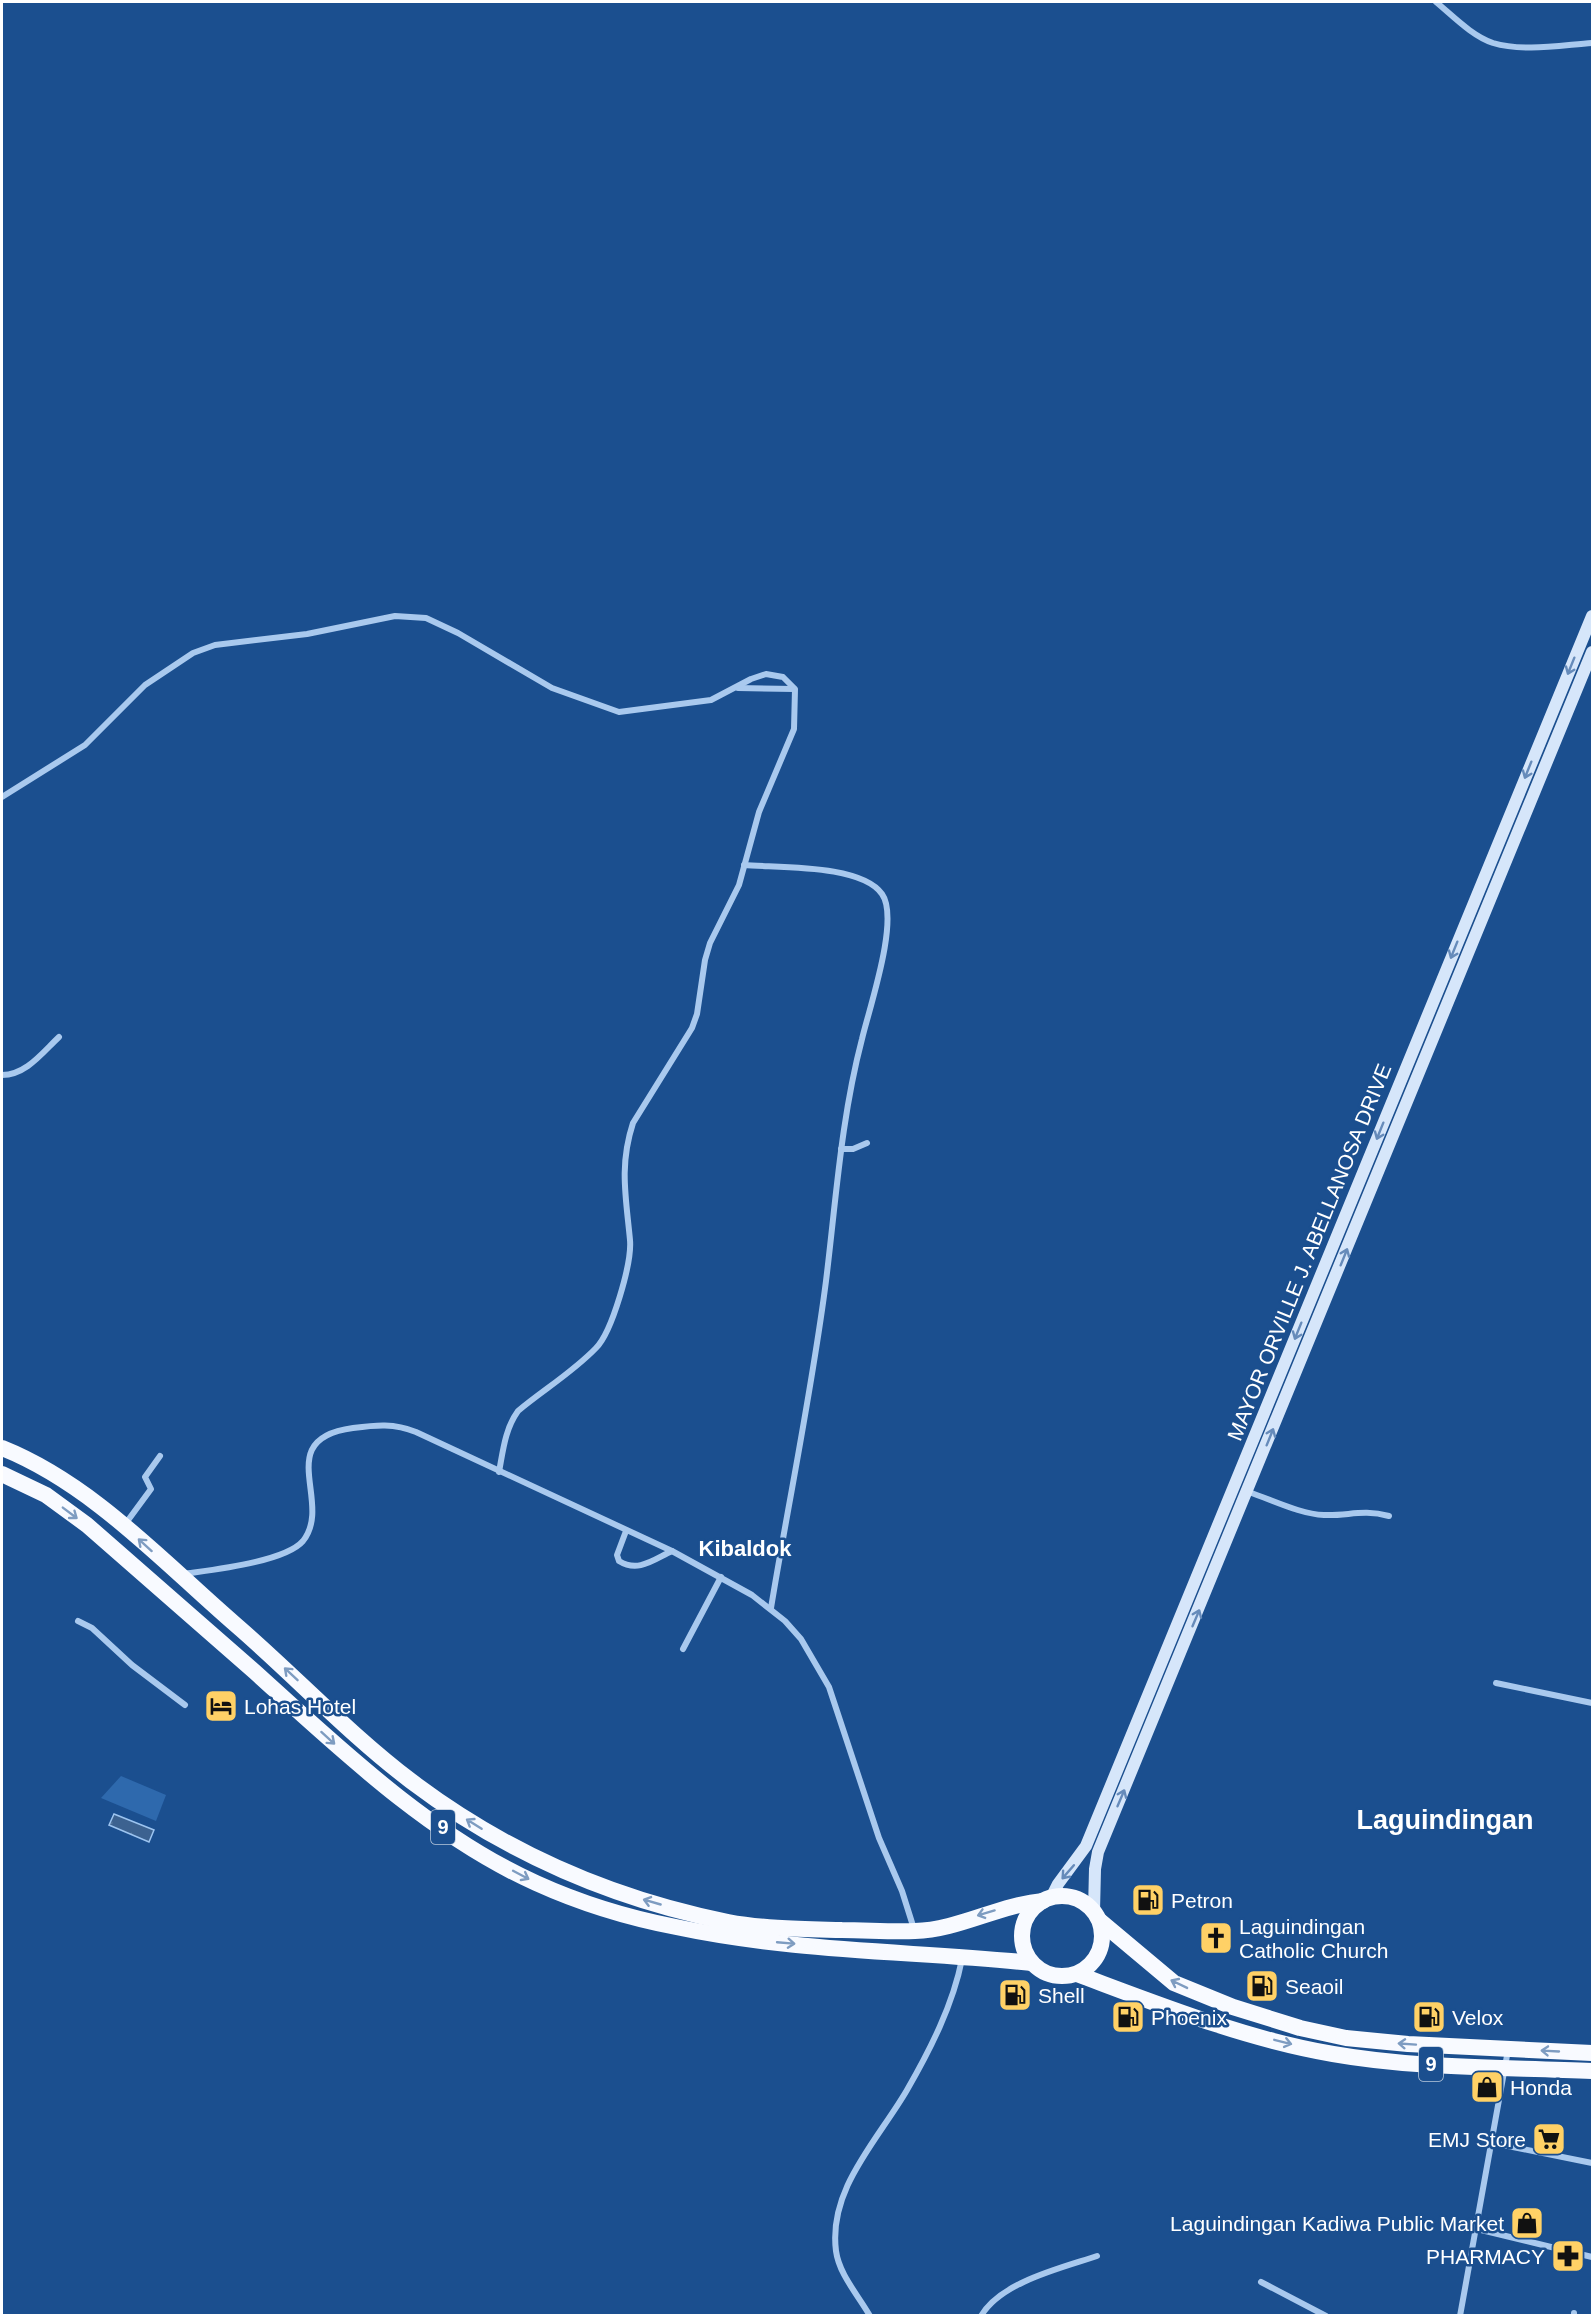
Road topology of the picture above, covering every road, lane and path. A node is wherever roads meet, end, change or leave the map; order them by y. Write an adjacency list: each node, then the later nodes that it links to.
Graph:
1 (1436, 2): 2 (street)
2 (1593, 43)
3 (1593, 616): 32 (main road, MAYOR ORVILLE J. ABELLANOSA DRIVE, one-way to 32)
4 (1593, 652): 18 (main road, MAYOR ORVILLE J. ABELLANOSA DRIVE, one-way to 4)
5 (737, 687): 6 (street); 6 (street); 7 (street)
6 (795, 689): 8 (street)
7 (2, 797)
8 (744, 865): 12 (street); 15 (street)
9 (59, 1037): 10 (street)
10 (2, 1075)
11 (867, 1143): 12 (street)
12 (841, 1149): 26 (street)
13 (2, 1448): 17 (highway, 9)
14 (160, 1456): 21 (street)
15 (500, 1472): 22 (street); 24 (street)
16 (2, 1474): 19 (highway, 9)
17 (55, 1474): 19 (highway); 21 (highway, 9)
18 (1248, 1491): 20 (street); 34 (main road, MAYOR ORVILLE J. ABELLANOSA DRIVE, one-way to 18)
19 (46, 1495): 35 (highway, 9, one-way to 35)
20 (1389, 1516)
21 (123, 1526): 24 (highway, 9, one-way to 21)
22 (626, 1531): 23 (street); 23 (street)
23 (672, 1551): 25 (street)
24 (177, 1575): 33 (highway, 9, one-way to 24)
25 (721, 1577): 26 (street); 28 (street)
26 (771, 1608): 37 (street)
27 (78, 1621): 31 (street)
28 (683, 1649)
29 (1496, 1683): 30 (street)
30 (1593, 1703)
31 (185, 1705)
32 (1047, 1900): 34 (highway, 9); 37 (highway, 9, one-way to 37); 40 (highway)
33 (677, 1910): 35 (highway); 36 (highway, 9)
34 (1097, 1916): 41 (highway); 42 (highway, 9, one-way to 34)
35 (673, 1927): 38 (highway, 9, one-way to 38)
36 (856, 1930): 37 (highway, 9); 38 (highway)
37 (914, 1931)
38 (857, 1949): 39 (highway, 9)
39 (962, 1956): 40 (highway, 9); 52 (street)
40 (1032, 1963): 41 (highway, 9)
41 (1077, 1974): 44 (highway, 9, one-way to 44)
42 (1508, 2049): 43 (highway, 9, one-way to 42); 44 (street)
43 (1593, 2053)
44 (1505, 2067): 45 (highway, 9); 46 (street)
45 (1593, 2070)
46 (1492, 2144): 47 (street); 48 (street)
47 (1593, 2163)
48 (1477, 2229): 50 (street); 55 (street)
49 (1097, 2256): 53 (street)
50 (1593, 2257)
51 (1261, 2282): 54 (street)
52 (870, 2316)
53 (981, 2316)
54 (1326, 2316)
55 (1460, 2316)

